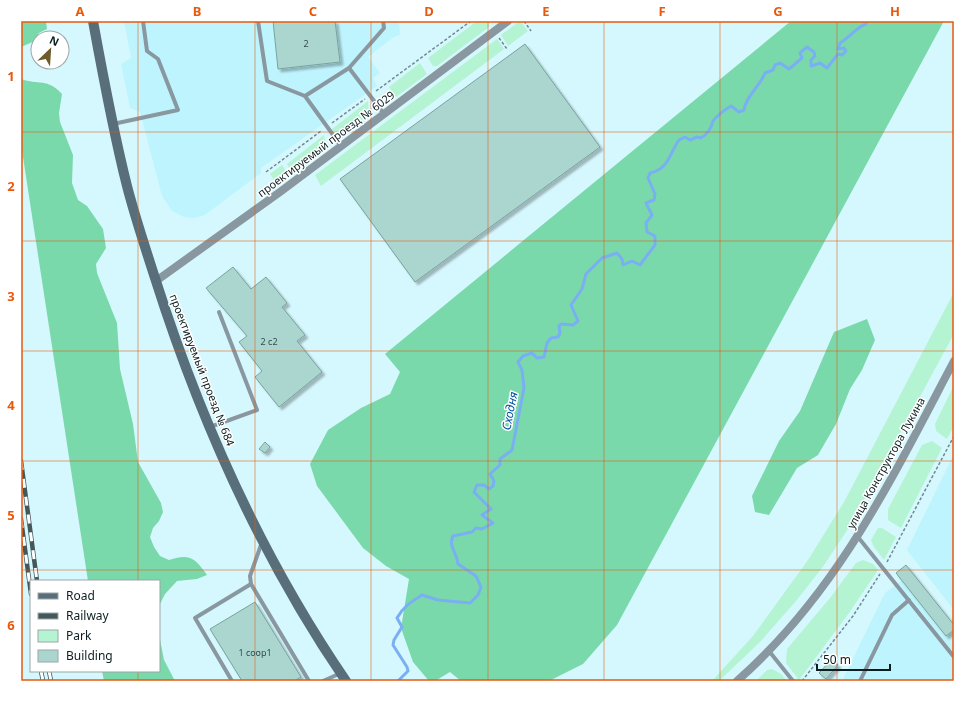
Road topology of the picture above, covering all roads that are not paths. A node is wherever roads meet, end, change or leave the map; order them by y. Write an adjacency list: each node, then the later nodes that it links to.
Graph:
1 (93, 21): 9 (street, проектируемый проезд № 684)
2 (143, 21): 9 (lane)
3 (258, 21): 7 (lane)
4 (383, 21): 6 (lane)
5 (506, 22): 8 (street, проектируемый проезд № 6029)
6 (349, 68): 7 (lane); 8 (lane)
7 (305, 96): 10 (lane)
8 (385, 114): 10 (street, проектируемый проезд № 6029)
9 (112, 124): 11 (street, проектируемый проезд № 684)
10 (341, 146): 11 (street, проектируемый проезд № 6029)
11 (156, 281): 14 (street, проектируемый проезд № 684)
12 (219, 312): 14 (lane)
13 (954, 361): 15 (street, улица Конструктора Лукина)
14 (209, 427): 16 (street, проектируемый проезд № 684)
15 (858, 537): 18 (lane); 19 (street, улица Конструктора Лукина)
16 (263, 539): 17 (lane); 21 (street, проектируемый проезд № 684)
17 (251, 584): 22 (lane); 23 (lane)
18 (909, 600): 20 (lane); 27 (lane)
19 (769, 651): 25 (street, улица Конструктора Лукина); 26 (lane)
20 (954, 657)
21 (343, 677): 24 (lane)
22 (232, 681)
23 (309, 681)
24 (323, 681)
25 (737, 681)
26 (793, 681)
27 (860, 681)

